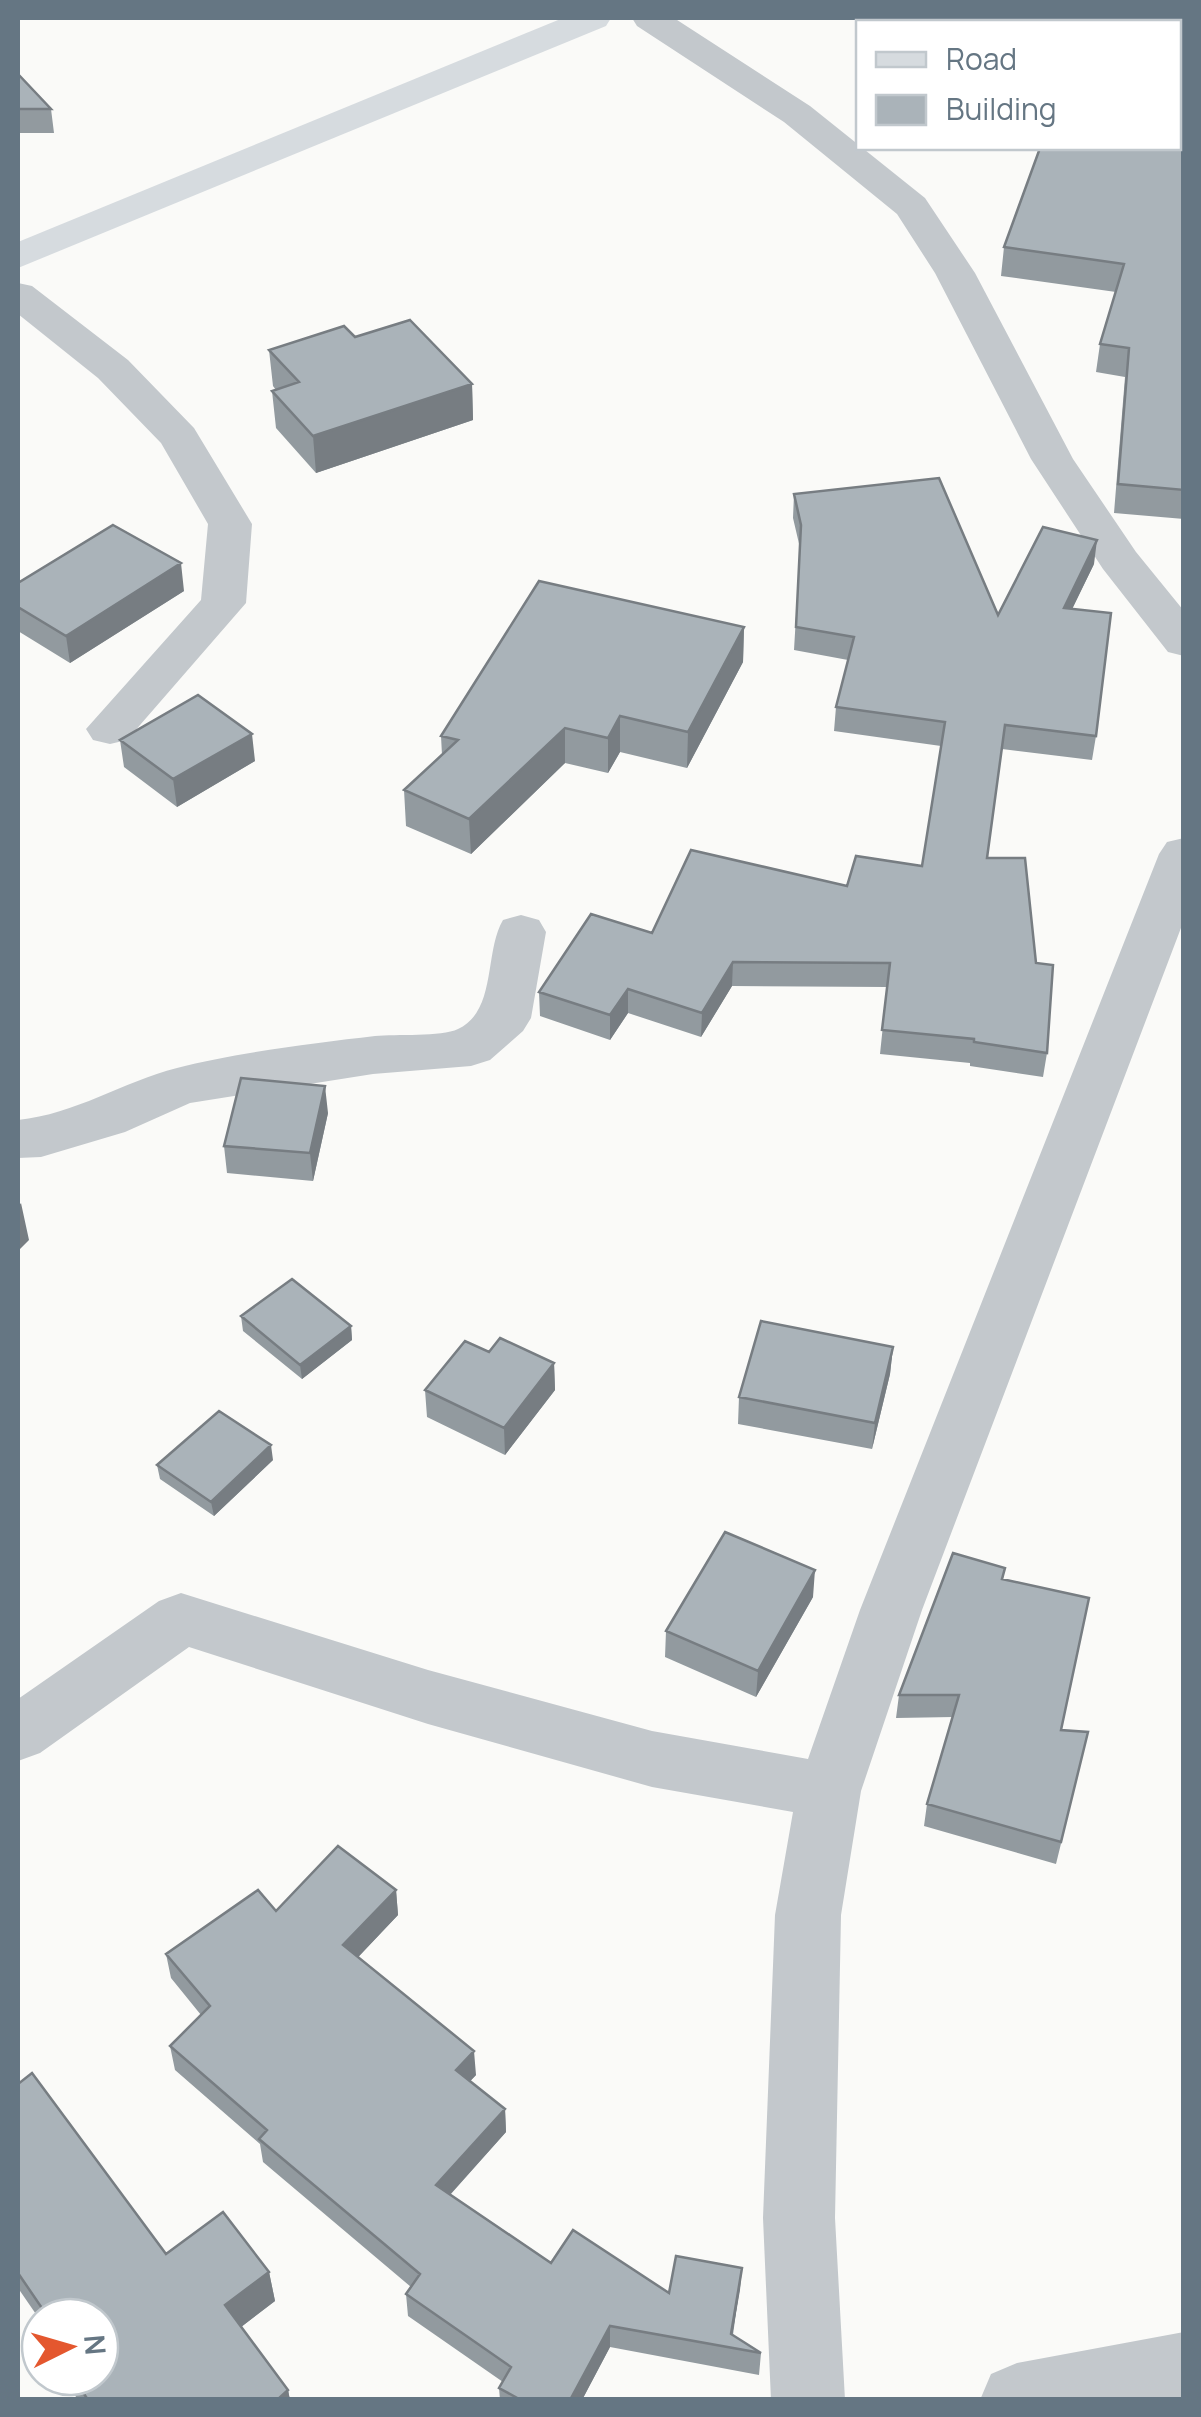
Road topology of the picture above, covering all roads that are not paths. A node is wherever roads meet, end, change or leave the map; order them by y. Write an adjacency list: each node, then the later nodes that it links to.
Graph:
1 (593, 18): 3 (main road)
2 (650, 18): 5 (street)
3 (18, 256)
4 (18, 295): 6 (street)
5 (1184, 642)
6 (110, 729)
7 (1184, 854): 11 (street)
8 (521, 932): 9 (street)
9 (18, 1139)
10 (18, 1734): 11 (street)
11 (829, 1791): 13 (street)
12 (1184, 2370): 14 (street)
13 (808, 2400)
14 (1017, 2400)

